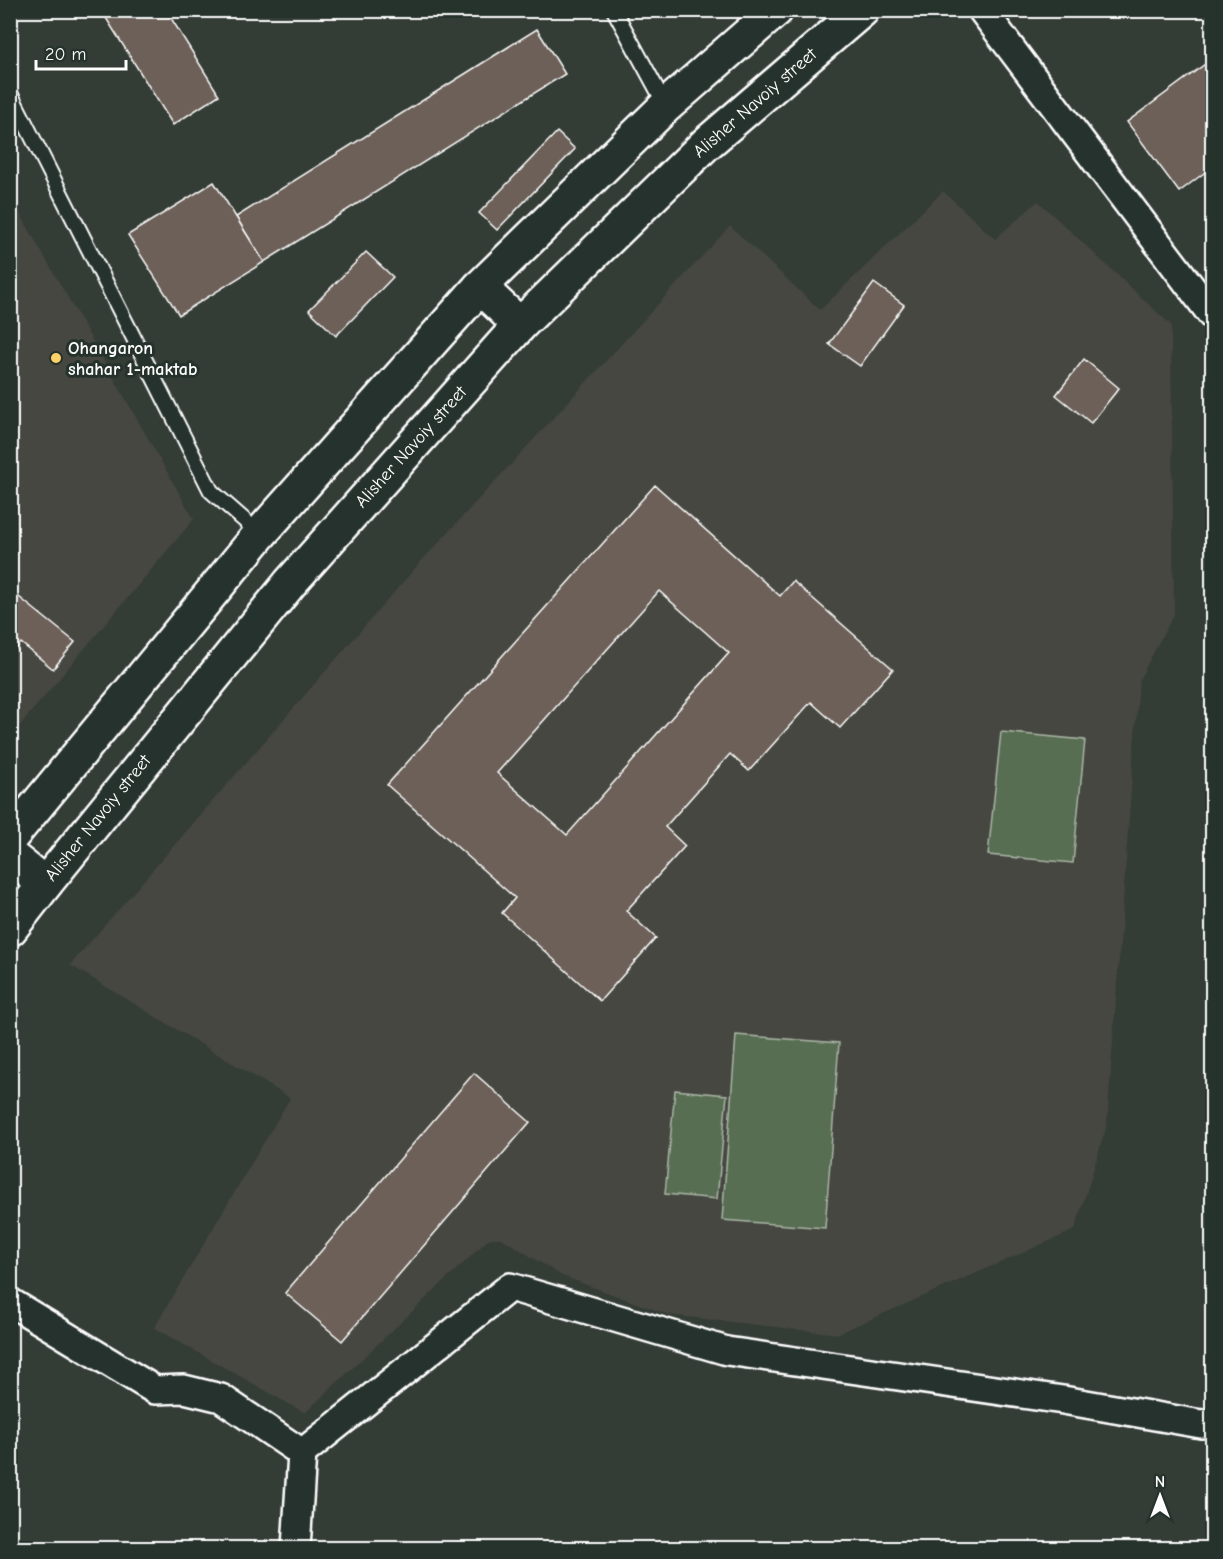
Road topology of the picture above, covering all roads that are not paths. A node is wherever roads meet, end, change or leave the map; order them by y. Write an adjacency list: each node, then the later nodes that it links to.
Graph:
1 (614, 10): 6 (lane)
2 (776, 10): 6 (main road)
3 (862, 10): 9 (main road, Alisher Navoiy street)
4 (982, 10): 8 (street)
5 (10, 93): 10 (lane)
6 (666, 106): 7 (main road)
7 (480, 287): 9 (main road); 10 (main road)
8 (1212, 315)
9 (520, 325): 13 (main road, Alisher Navoiy street)
10 (260, 534): 11 (main road)
11 (10, 838)
12 (10, 856): 13 (main road)
13 (45, 884): 14 (main road, Alisher Navoiy street)
14 (10, 929)
15 (10, 1302): 17 (street)
16 (1212, 1423): 17 (street)
17 (302, 1453): 18 (street)
18 (296, 1548)

